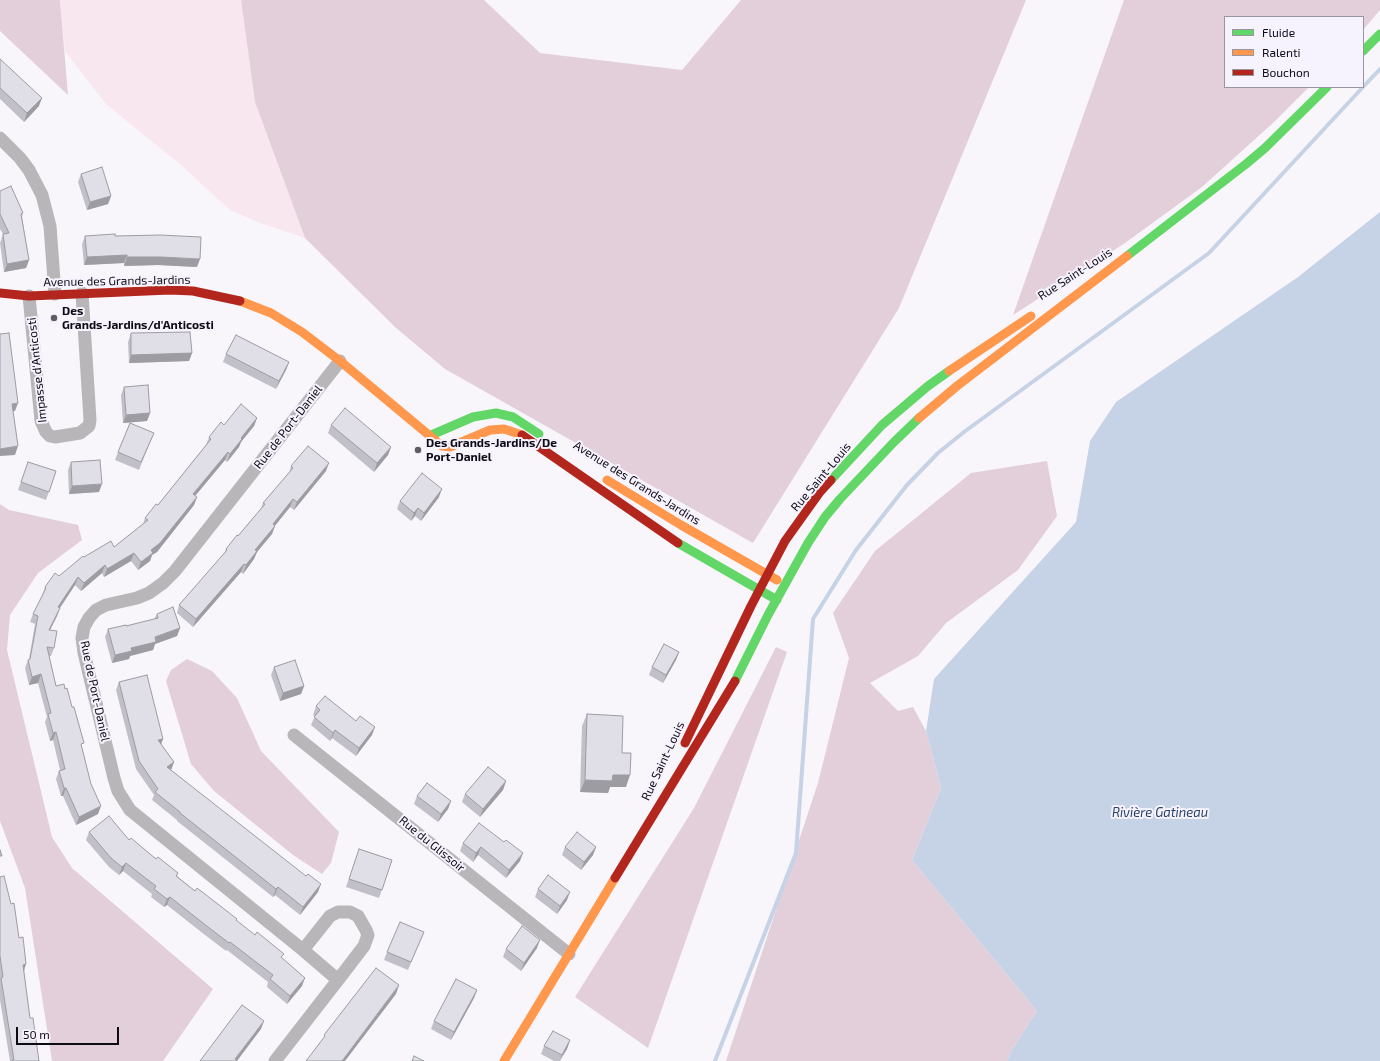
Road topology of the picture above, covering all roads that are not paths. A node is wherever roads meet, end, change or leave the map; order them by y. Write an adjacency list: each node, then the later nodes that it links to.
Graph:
1 (1380, 34): 2 (main road)
2 (1364, 50)
3 (1326, 88): 5 (main road, Rue Saint-Louis)
4 (0, 138): 8 (street)
5 (1140, 246): 14 (main road, Rue Saint-Louis); 15 (main road, Rue Saint-Louis)
6 (82, 293): 8 (main road, Avenue des Grands-Jardins); 9 (street, Impasse d'Anticosti); 10 (main road, Avenue des Grands-Jardins)
7 (0, 294): 9 (main road, Avenue des Grands-Jardins)
8 (55, 294): 9 (main road, Avenue des Grands-Jardins)
9 (29, 296)
10 (340, 361): 11 (main road, Avenue des Grands-Jardins); 20 (street, Rue de Port-Daniel)
11 (429, 436): 12 (main road); 16 (main road, Avenue des Grands-Jardins)
12 (547, 440)
13 (598, 474): 14 (main road, Avenue des Grands-Jardins)
14 (768, 575): 15 (main road, Avenue des Grands-Jardins); 16 (main road, Rue Saint-Louis)
15 (785, 585): 17 (main road, Rue Saint-Louis)
16 (759, 590): 17 (main road, Avenue des Grands-Jardins); 19 (main road, Rue Saint-Louis)
17 (777, 600): 19 (main road, Rue Saint-Louis)
18 (294, 735): 21 (street, Rue du Glissoir)
19 (644, 829): 21 (main road, Rue Saint-Louis)
20 (302, 950): 22 (street, Rue de Port-Daniel); 22 (street)
21 (569, 954): 24 (main road, Rue Saint-Louis)
22 (338, 980): 23 (street)
23 (275, 1061)
24 (504, 1061)

